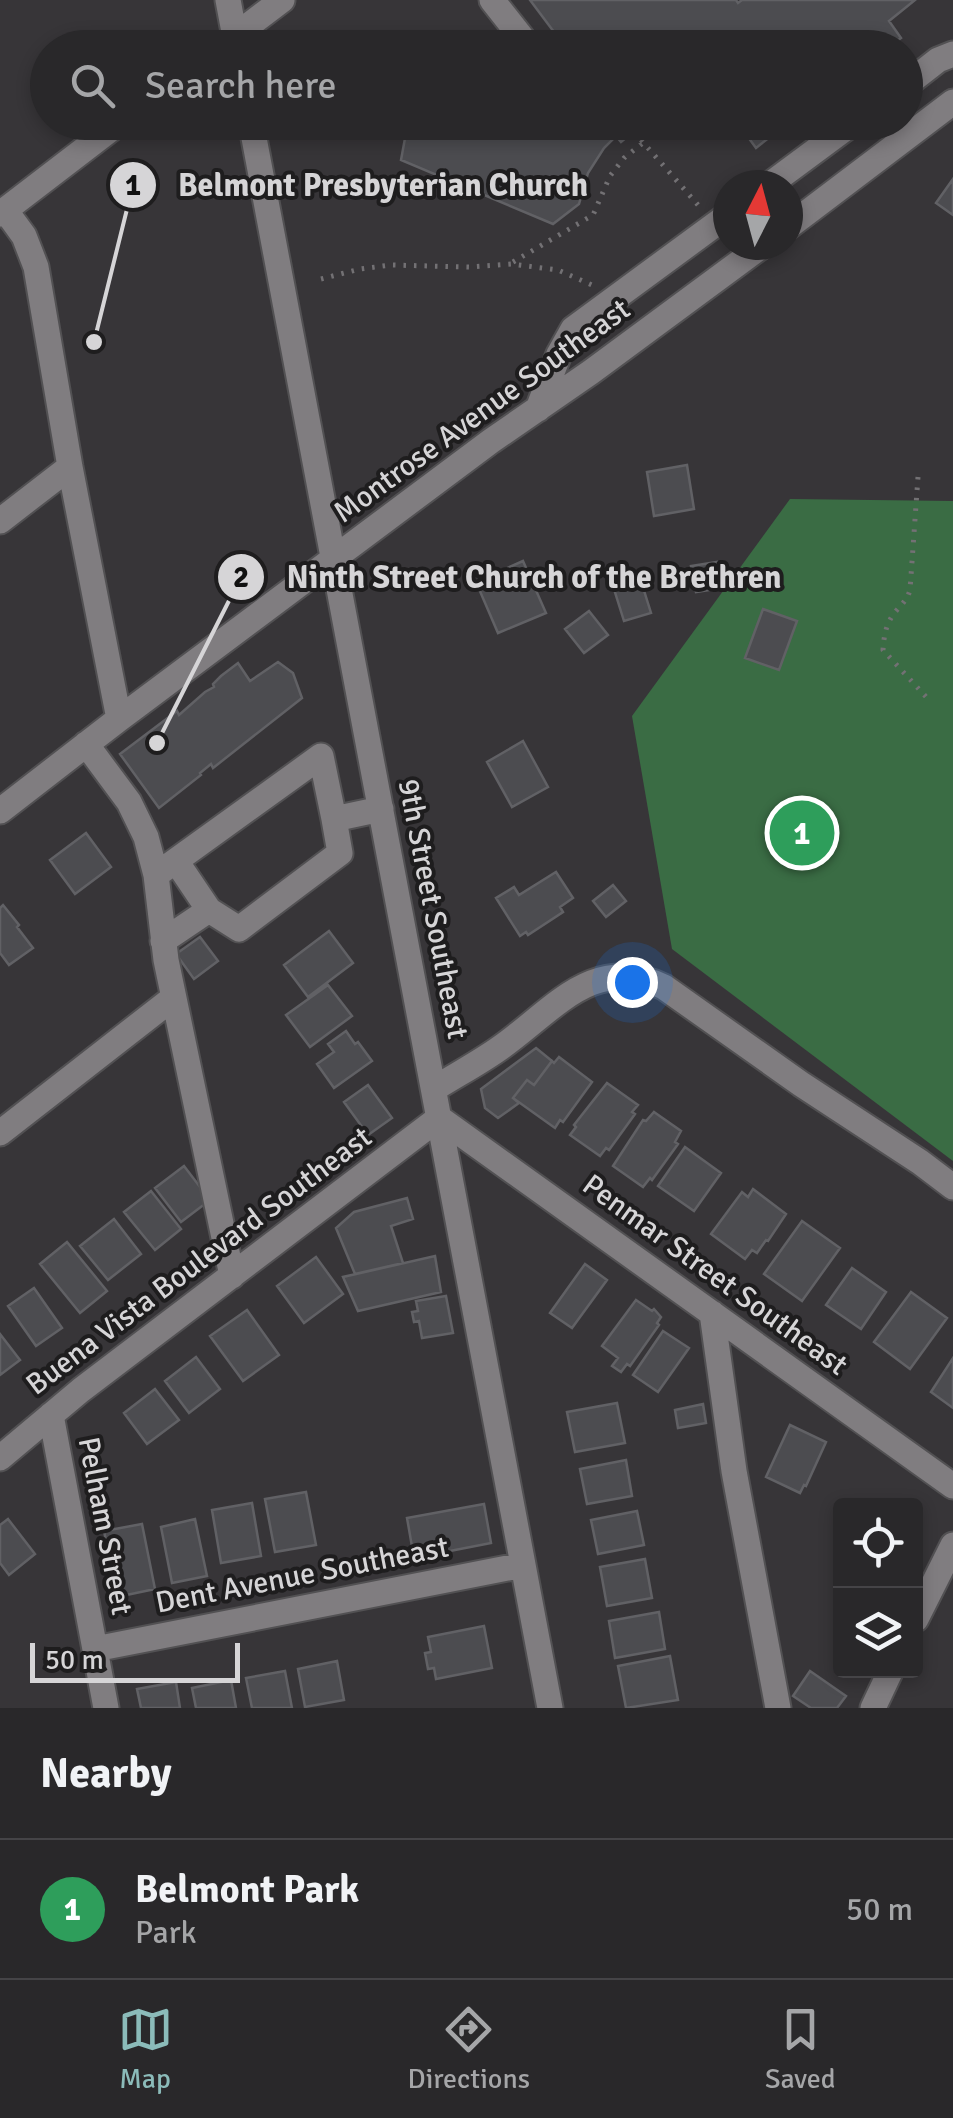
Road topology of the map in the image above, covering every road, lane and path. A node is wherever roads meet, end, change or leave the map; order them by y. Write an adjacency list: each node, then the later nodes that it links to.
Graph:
1 (228, 0): 4 (street)
2 (282, 0): 5 (street)
3 (492, 0): 6 (street)
4 (229, 30)
5 (247, 30)
6 (516, 30)
7 (953, 54): 8 (street)
8 (923, 71)
9 (953, 102): 10 (street)
10 (923, 125)
11 (97, 140): 18 (street)
12 (254, 140): 29 (street, 9th Street Southeast)
13 (830, 140): 16 (street)
14 (902, 140): 19 (street)
15 (644, 142): 17 (path); 22 (path)
16 (789, 170)
17 (696, 204)
18 (3, 212): 26 (street)
19 (803, 215)
20 (713, 226): 25 (street)
21 (742, 260): 25 (street, Montrose Avenue Southeast)
22 (510, 264): 23 (path); 24 (path)
23 (322, 280)
24 (604, 292)
25 (538, 409): 29 (street, Montrose Avenue Southeast)
26 (70, 467): 28 (street); 31 (street)
27 (918, 477): 30 (path)
28 (0, 521)
29 (334, 561): 31 (street, Montrose Avenue Southeast); 33 (street, 9th Street Southeast)
30 (928, 699)
31 (118, 719): 32 (street, Montrose Avenue Southeast)
32 (86, 744): 34 (street, Montrose Avenue Southeast); 36 (street)
33 (381, 810): 35 (street); 40 (street, 9th Street Southeast)
34 (0, 811)
35 (334, 819): 36 (street); 37 (street)
36 (166, 868): 37 (street); 38 (street)
37 (209, 910): 38 (street)
38 (164, 941): 39 (street)
39 (173, 998): 42 (street); 44 (street)
40 (434, 1090): 41 (street, 9th Street Southeast); 43 (street)
41 (439, 1118): 44 (street, Buena Vista Boulevard Southeast); 45 (street, Penmar Street Southeast); 50 (street, 9th Street Southeast)
42 (0, 1134)
43 (953, 1187)
44 (232, 1276): 46 (street, Buena Vista Boulevard Southeast)
45 (712, 1313): 48 (street, Penmar Street Southeast); 58 (street)
46 (51, 1415): 47 (street, Buena Vista Boulevard Southeast); 52 (street, Pelham Street)
47 (0, 1458)
48 (953, 1486)
49 (953, 1546): 51 (street)
50 (523, 1565): 52 (street, Dent Avenue Southeast); 57 (street, 9th Street Southeast)
51 (923, 1606)
52 (95, 1649): 54 (street, Pelham Street)
53 (889, 1678): 55 (street)
54 (104, 1698): 56 (street)
55 (884, 1704)
56 (80, 1708)
57 (550, 1708)
58 (778, 1708)

